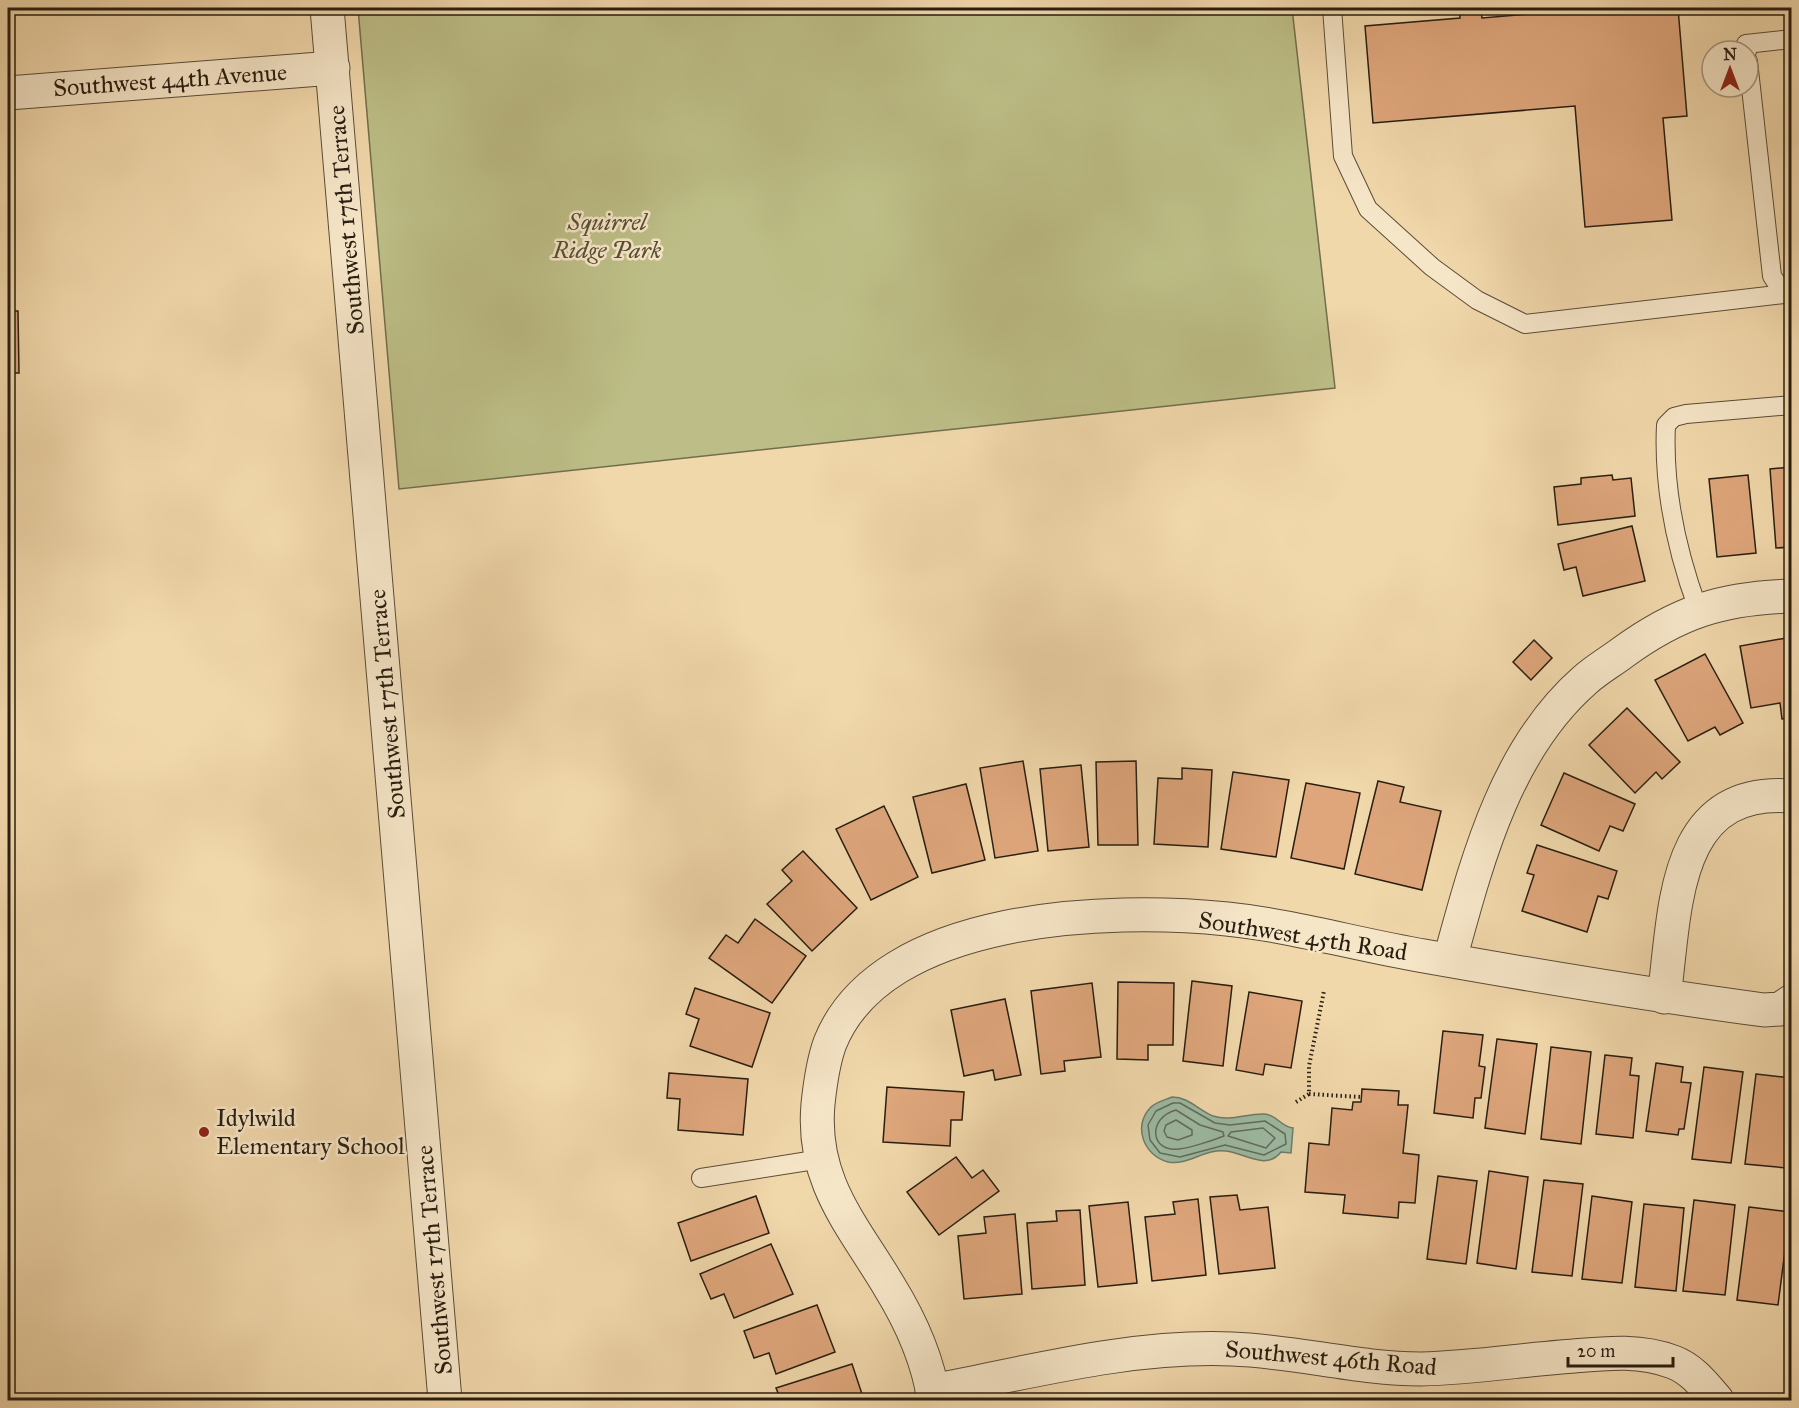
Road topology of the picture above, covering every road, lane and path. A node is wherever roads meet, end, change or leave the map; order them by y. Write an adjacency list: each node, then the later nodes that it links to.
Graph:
1 (327, 8): 5 (street, Southwest 17th Terrace)
2 (1332, 8): 8 (lane)
3 (1791, 39): 4 (lane)
4 (1760, 42)
5 (333, 68): 6 (street, Southwest 44th Avenue); 23 (street, Southwest 17th Terrace)
6 (8, 93)
7 (1752, 99): 8 (lane)
8 (1787, 294)
9 (1791, 405): 11 (lane)
10 (1791, 596): 11 (street)
11 (1698, 609): 13 (street)
12 (1791, 796): 15 (street)
13 (1449, 959): 15 (street, Southwest 45th Road); 20 (street, Southwest 45th Road)
14 (1324, 991): 17 (path)
15 (1664, 996): 16 (street, Southwest 45th Road)
16 (1791, 1001)
17 (1309, 1094): 18 (path); 19 (path)
18 (1361, 1097)
19 (1296, 1102)
20 (821, 1159): 21 (lane); 22 (street, Southwest 45th Road)
21 (700, 1178)
22 (933, 1396): 24 (street, Southwest 46th Road)
23 (445, 1401)
24 (1717, 1401)

